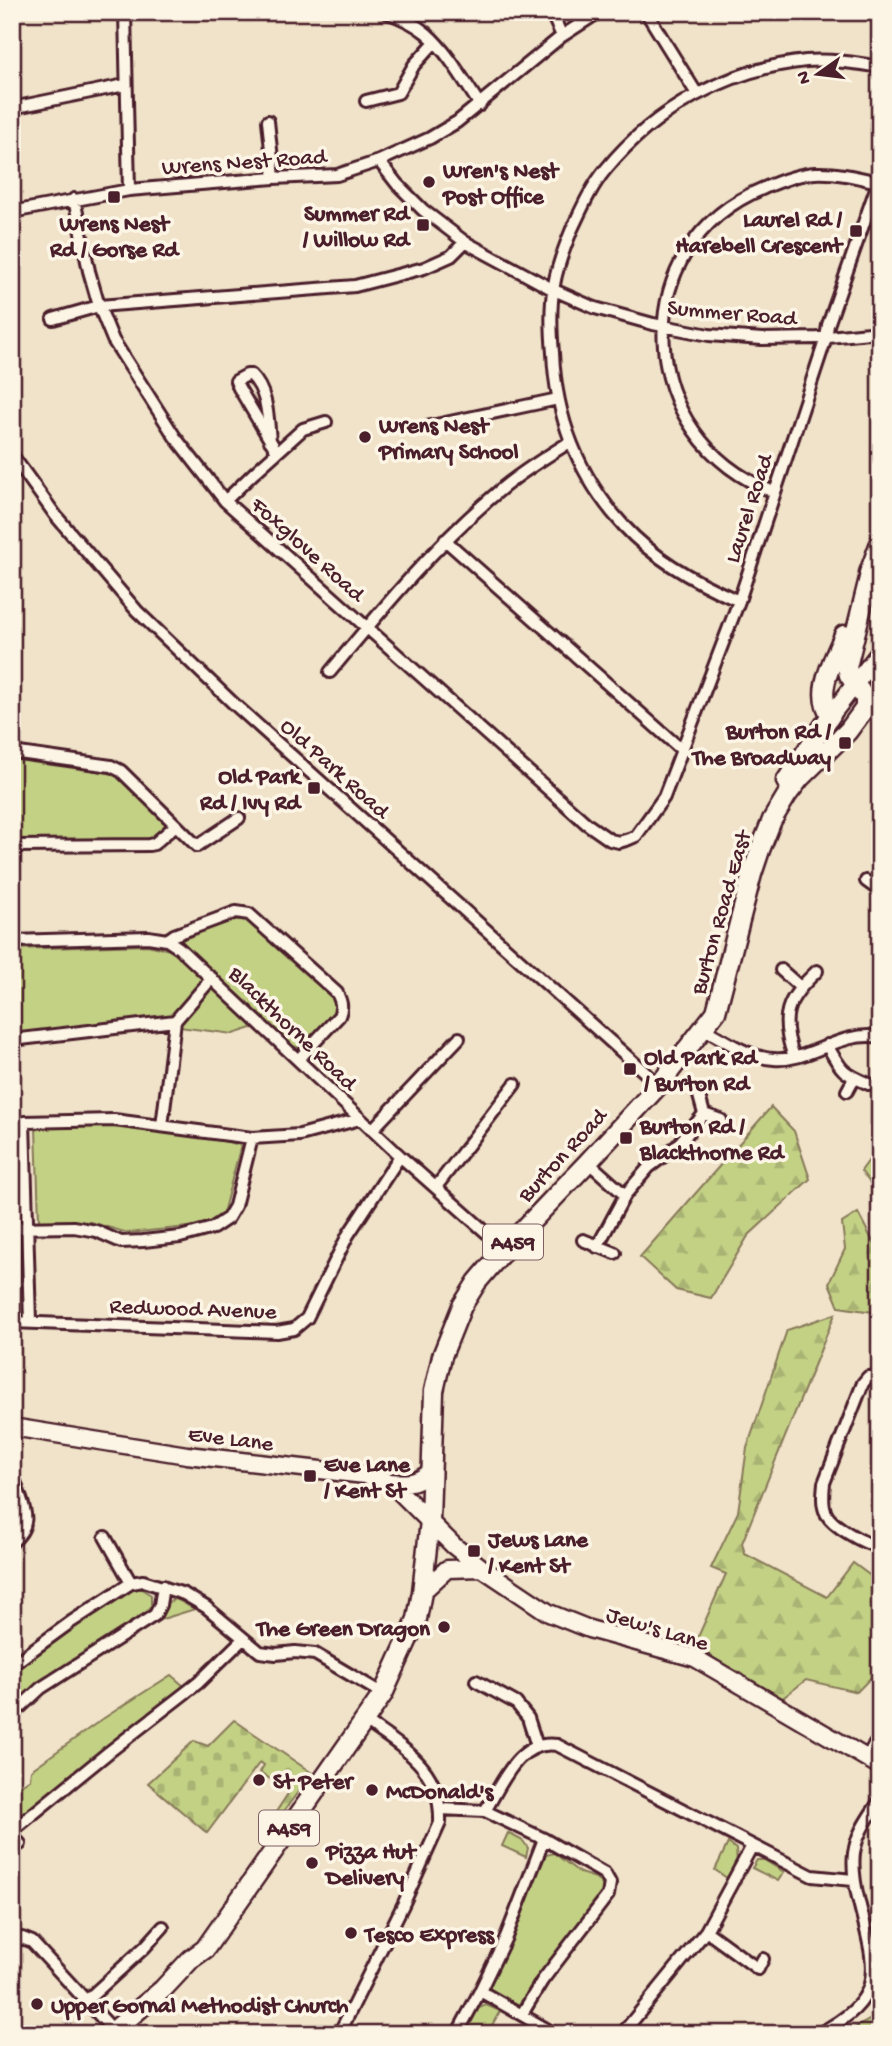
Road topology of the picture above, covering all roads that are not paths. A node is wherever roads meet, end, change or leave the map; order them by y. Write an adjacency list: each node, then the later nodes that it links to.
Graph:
1 (125, 12): 9 (street)
2 (386, 12): 7 (street)
3 (551, 12): 6 (street)
4 (599, 12): 6 (street, Wrens Nest Road)
5 (646, 12): 10 (street)
6 (562, 36): 12 (street, Wrens Nest Road)
7 (434, 43): 11 (street); 12 (street)
8 (880, 67): 10 (street)
9 (125, 85): 13 (street); 18 (street)
10 (697, 94): 22 (street)
11 (366, 101)
12 (480, 105): 15 (street, Wrens Nest Road)
13 (12, 108)
14 (268, 121): 16 (street)
15 (379, 161): 16 (street, Wrens Nest Road); 21 (street, Summer Road)
16 (274, 178): 18 (street, Wrens Nest Road)
17 (879, 180): 25 (street); 27 (street, Laurel Road)
18 (129, 190): 19 (street, Wrens Nest Road)
19 (74, 199): 20 (street, Wrens Nest Road); 23 (street, Foxglove Road)
20 (12, 212)
21 (465, 242): 22 (street, Summer Road); 23 (street)
22 (554, 290): 25 (street, Summer Road); 28 (street)
23 (99, 306): 24 (street); 36 (street, Foxglove Road)
24 (53, 319)
25 (663, 326): 27 (street, Summer Road); 35 (street)
26 (880, 332): 27 (street, Summer Road)
27 (826, 338): 35 (street, Laurel Road)
28 (558, 399): 30 (street); 32 (street)
29 (326, 422): 33 (street)
30 (417, 429)
31 (270, 441): 31 (street); 33 (street)
32 (570, 442): 37 (street); 40 (street)
33 (277, 452): 36 (street)
34 (12, 455): 73 (street, Old Park Road)
35 (774, 492): 40 (street, Laurel Road)
36 (225, 502): 41 (street, Foxglove Road)
37 (445, 540): 41 (street); 48 (street)
38 (880, 543): 39 (main road)
39 (873, 562): 44 (main road); 47 (main road)
40 (739, 601): 48 (street, Laurel Road)
41 (367, 628): 43 (street); 52 (street, Foxglove Road)
42 (878, 656): 44 (main road)
43 (330, 672)
44 (856, 684): 46 (main road); 47 (main road)
45 (880, 687): 46 (main road)
46 (861, 713): 47 (main road); 63 (main road, Burton Road East / A459)
47 (831, 715): 63 (main road, Burton Road East)
48 (683, 751): 52 (street, Laurel Road)
49 (12, 752): 51 (street)
50 (239, 818): 51 (street)
51 (176, 825): 53 (street)
52 (628, 839)
53 (12, 846)
54 (866, 881): 55 (street)
55 (879, 889)
56 (167, 940): 57 (street); 60 (street, Blackthorne Road); 69 (street)
57 (12, 941)
58 (781, 970): 61 (street)
59 (817, 971): 61 (street)
60 (212, 978): 62 (street); 69 (street, Blackthorne Road)
61 (800, 987): 68 (street)
62 (175, 1021): 66 (street); 80 (street)
63 (704, 1029): 68 (street); 73 (main road, Burton Road / A459)
64 (880, 1037): 67 (street)
65 (459, 1038): 81 (street)
66 (12, 1040)
67 (827, 1045): 68 (street); 70 (street)
68 (794, 1057)
69 (298, 1060): 77 (street, Blackthorne Road)
70 (853, 1078): 72 (street); 74 (street)
71 (515, 1084): 85 (street)
72 (869, 1084)
73 (659, 1085): 84 (main road, Burton Road / A459)
74 (847, 1091)
75 (699, 1096): 76 (street)
76 (704, 1114): 78 (street); 86 (street)
77 (360, 1119): 81 (street, Blackthorne Road); 82 (street)
78 (722, 1120)
79 (18, 1122): 80 (street); 88 (street)
80 (162, 1126): 82 (street)
81 (372, 1130): 83 (street, Blackthorne Road)
82 (252, 1138): 88 (street)
83 (400, 1156): 85 (street, Blackthorne Road); 93 (street, Redwood Avenue)
84 (589, 1163): 86 (street); 91 (main road, Burton Road / A459)
85 (436, 1187): 91 (street, Blackthorne Road)
86 (625, 1195): 90 (street)
87 (12, 1228): 88 (street)
88 (28, 1228): 93 (street)
89 (583, 1241): 90 (street)
90 (597, 1247): 92 (street)
91 (505, 1249): 97 (main road, Burton Road / A459)
92 (615, 1253)
93 (30, 1321): 94 (street, Redwood Avenue)
94 (12, 1322)
95 (880, 1376): 103 (street)
96 (12, 1427): 99 (main road, Eve Lane)
97 (432, 1470): 99 (main road); 100 (main road, Burton Road / A459)
98 (12, 1480): 102 (street)
99 (390, 1482): 100 (main road)
100 (430, 1521): 104 (main road, Jew's Lane); 107 (main road, A459)
101 (105, 1538): 105 (street)
102 (12, 1542)
103 (880, 1547)
104 (482, 1568): 107 (main road); 116 (main road, Jew's Lane)
105 (131, 1583): 106 (street); 109 (street)
106 (163, 1586): 108 (street); 112 (street)
107 (422, 1592): 111 (main road, A459)
108 (243, 1639): 111 (street); 120 (street)
109 (12, 1665)
110 (476, 1681): 115 (street)
111 (383, 1694): 113 (main road, A459)
112 (12, 1714)
113 (364, 1720): 118 (street); 131 (main road, A459)
114 (880, 1737): 116 (street)
115 (537, 1746): 119 (street); 122 (street)
116 (873, 1763)
117 (880, 1800): 123 (street)
118 (440, 1809): 119 (street); 132 (street)
119 (485, 1811): 121 (street)
120 (15, 1837)
121 (544, 1839): 128 (street); 130 (street)
122 (752, 1846): 123 (street); 125 (street)
123 (853, 1880): 136 (street)
124 (163, 1927): 129 (street)
125 (706, 1931): 127 (street); 135 (street)
126 (12, 1942): 129 (street)
127 (763, 1959)
128 (480, 1992): 130 (street); 133 (street)
129 (87, 2000): 131 (street)
130 (522, 2014): 134 (street)
131 (111, 2032)
132 (339, 2034)
133 (457, 2034)
134 (555, 2034)
135 (622, 2034)
136 (818, 2034)

